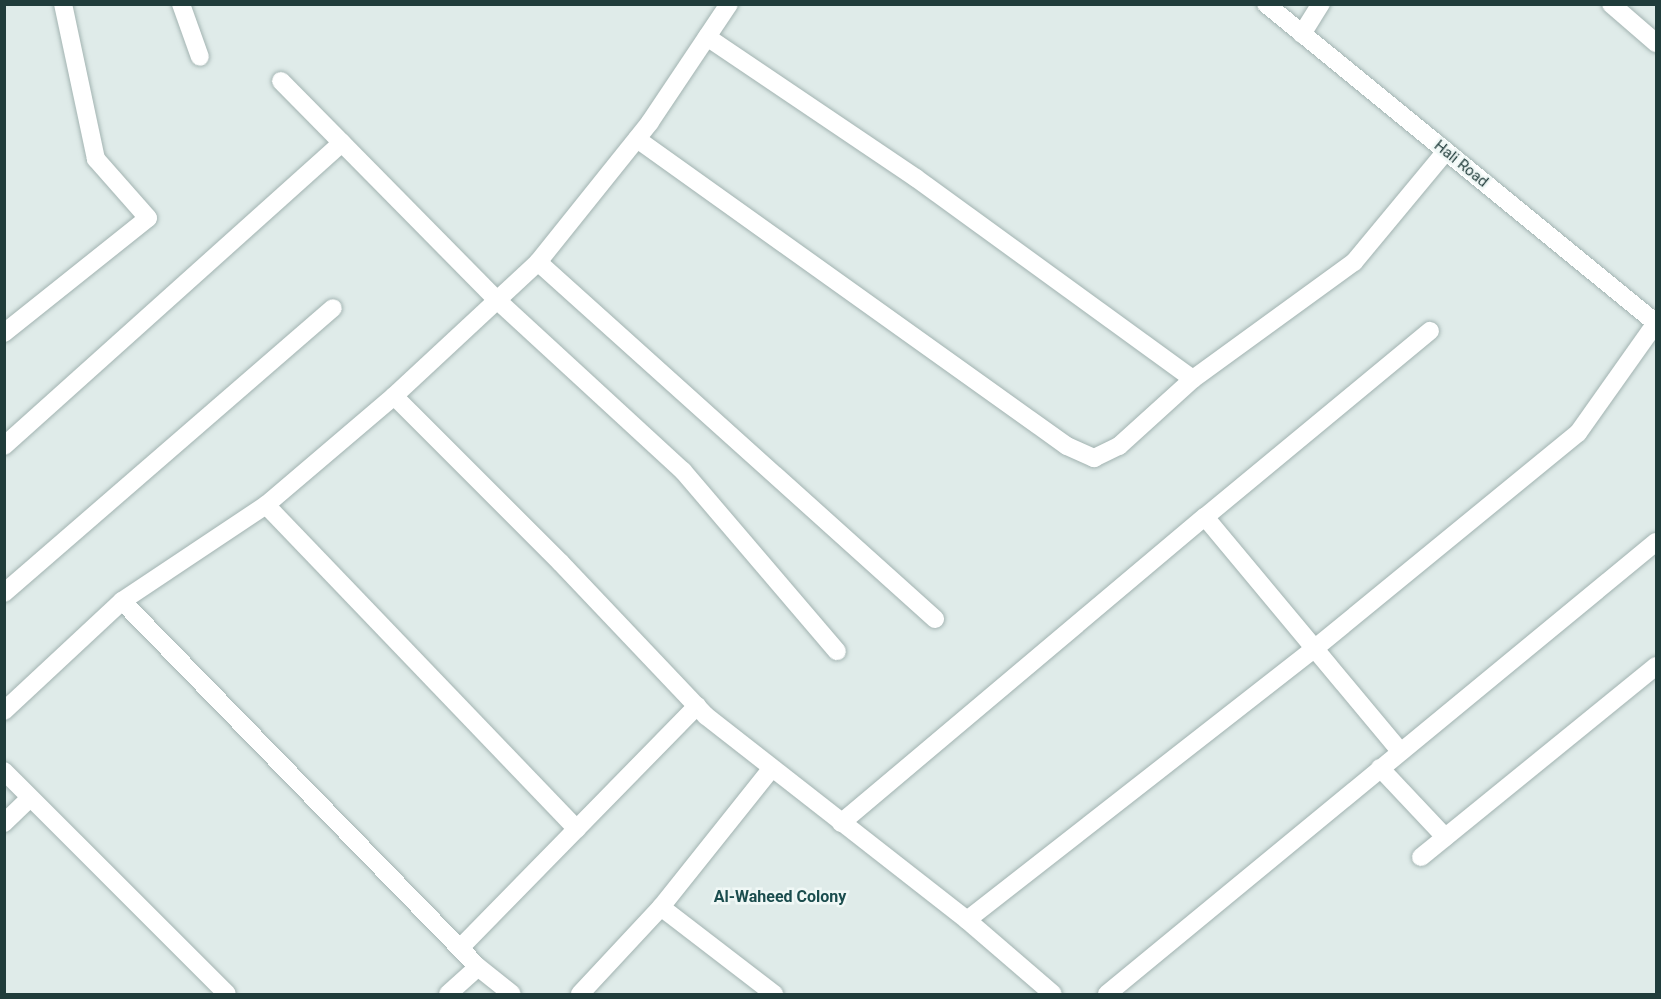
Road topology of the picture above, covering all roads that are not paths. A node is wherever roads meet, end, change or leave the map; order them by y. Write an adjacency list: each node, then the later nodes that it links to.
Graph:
1 (63, 4): 20 (street)
2 (181, 4): 10 (street)
3 (729, 4): 8 (street)
4 (1266, 4): 7 (street, Hali Road)
5 (1321, 4): 7 (street)
6 (1611, 4): 9 (street)
7 (1302, 34): 14 (street, Hali Road)
8 (707, 37): 12 (street); 21 (street)
9 (1656, 43)
10 (200, 57)
11 (281, 81): 13 (street)
12 (638, 139): 15 (street); 21 (street)
13 (342, 143): 16 (street); 23 (street)
14 (1446, 151): 18 (street, Hali Road); 21 (street)
15 (538, 262): 16 (street); 29 (street)
16 (497, 300): 22 (street); 31 (street)
17 (333, 308): 27 (street)
18 (1656, 323): 30 (street)
19 (1430, 332): 25 (street)
20 (4, 333)
21 (1193, 379)
22 (394, 396): 24 (street); 33 (street)
23 (4, 446)
24 (266, 505): 28 (street); 42 (street)
25 (1205, 517): 30 (street); 40 (street)
26 (1656, 542): 35 (street)
27 (4, 593)
28 (122, 601): 34 (street); 47 (street)
29 (935, 619)
30 (1314, 649): 35 (street); 46 (street)
31 (837, 651)
32 (1656, 666): 43 (street)
33 (697, 706): 37 (street); 42 (street)
34 (4, 711)
35 (1400, 751): 36 (street)
36 (1380, 768): 43 (street); 55 (street)
37 (771, 769): 40 (street); 45 (street)
38 (4, 771): 39 (street)
39 (30, 798): 41 (street); 49 (street)
40 (841, 823): 46 (street)
41 (4, 824)
42 (577, 829): 47 (street)
43 (1444, 837): 44 (street)
44 (1421, 857)
45 (660, 907): 52 (street); 53 (street)
46 (967, 920): 54 (street)
47 (460, 948): 48 (street)
48 (478, 967): 50 (street); 51 (street)
49 (227, 994)
50 (448, 994)
51 (512, 994)
52 (580, 994)
53 (774, 994)
54 (1053, 994)
55 (1107, 994)

